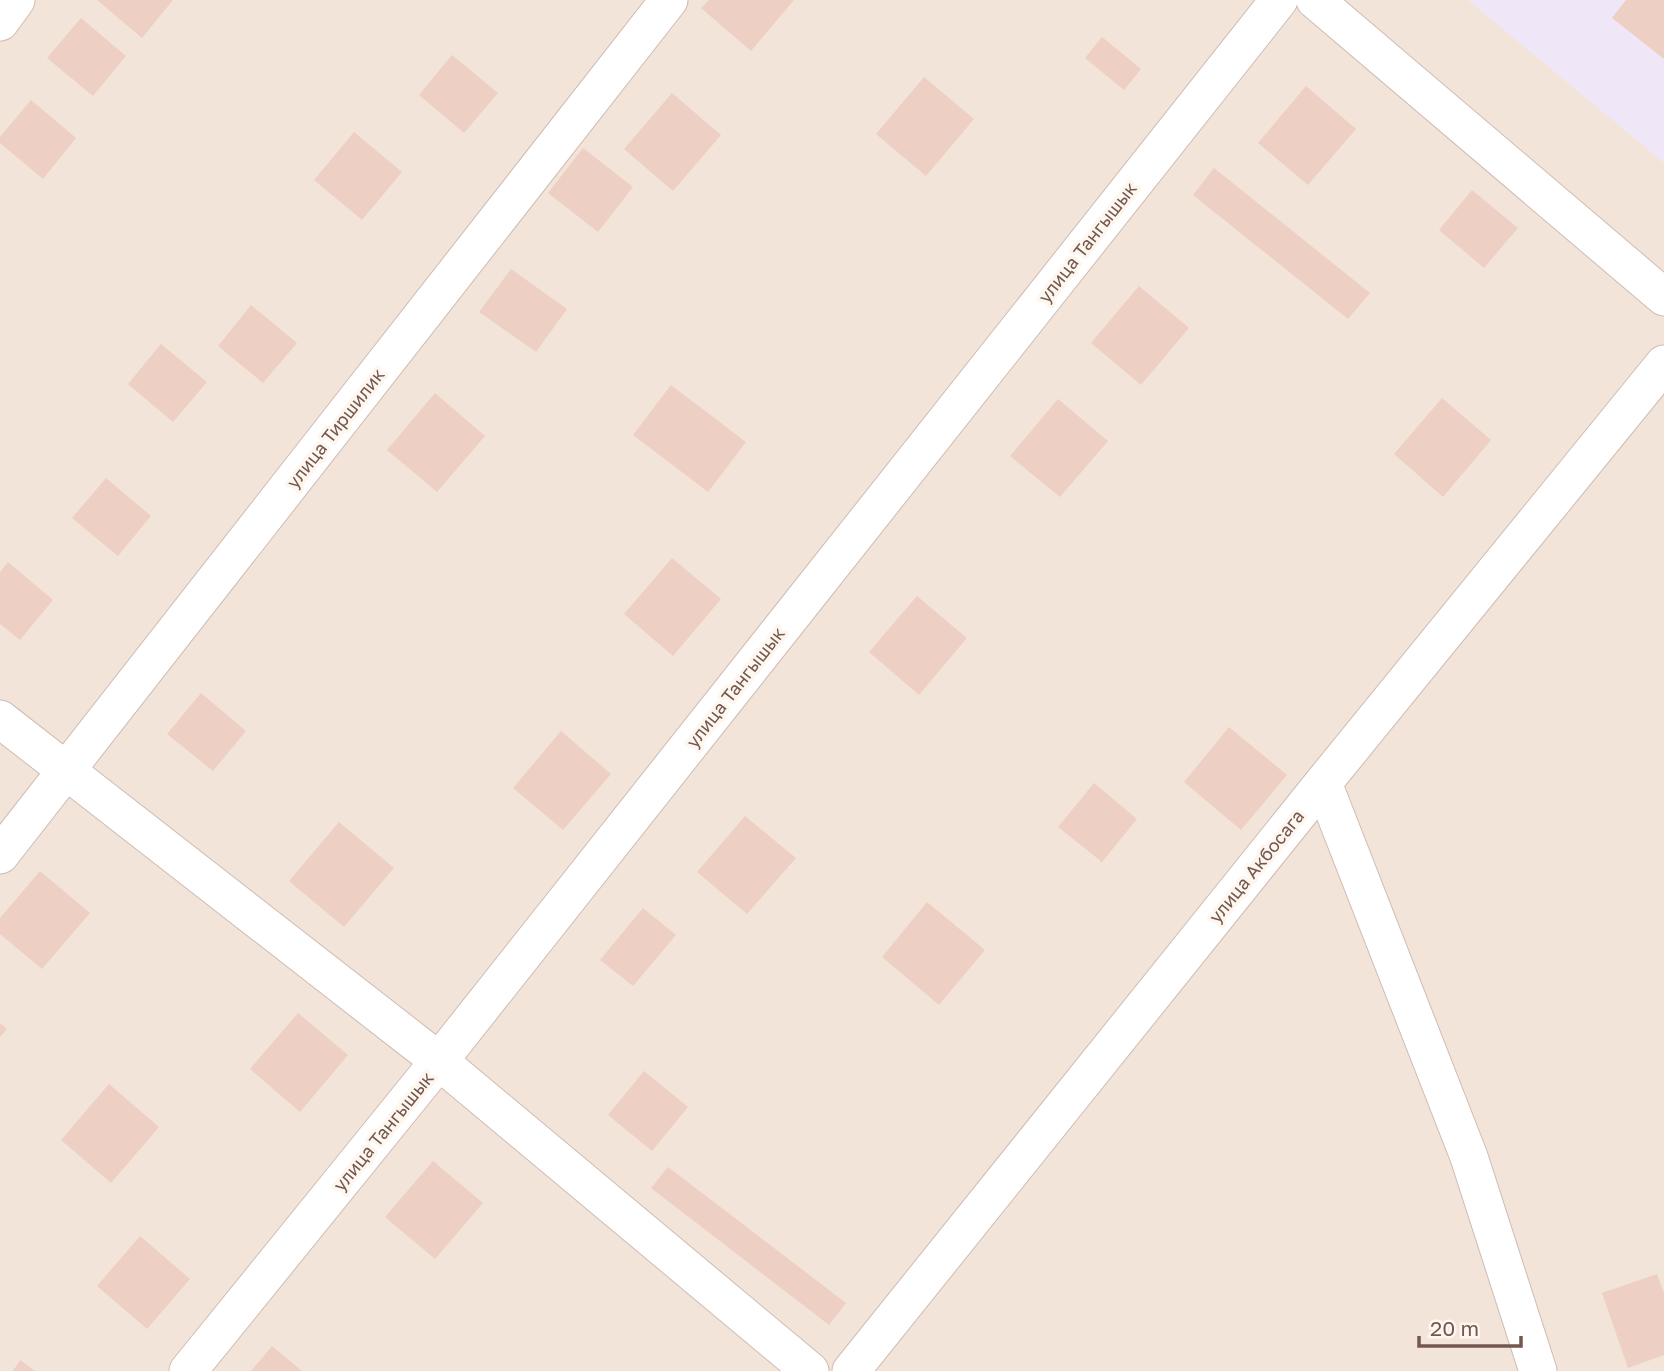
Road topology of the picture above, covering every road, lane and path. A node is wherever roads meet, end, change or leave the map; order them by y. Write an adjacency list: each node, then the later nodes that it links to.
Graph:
1 (16, 0): 5 (street)
2 (668, 0): 9 (street, улица Тиршилик)
3 (1279, 0): 12 (street, улица Тангышык)
4 (1315, 0): 6 (street)
5 (0, 22)
6 (1664, 297)
7 (1664, 364): 10 (street, улица Акбосага)
8 (0, 719): 9 (street)
9 (66, 772): 11 (street, улица Тиршилик); 12 (street)
10 (1323, 783): 15 (street, улица Акбосага); 16 (street)
11 (0, 855)
12 (439, 1061): 13 (street, улица Тангышык); 14 (street)
13 (188, 1371)
14 (810, 1371)
15 (851, 1371)
16 (1538, 1371)

